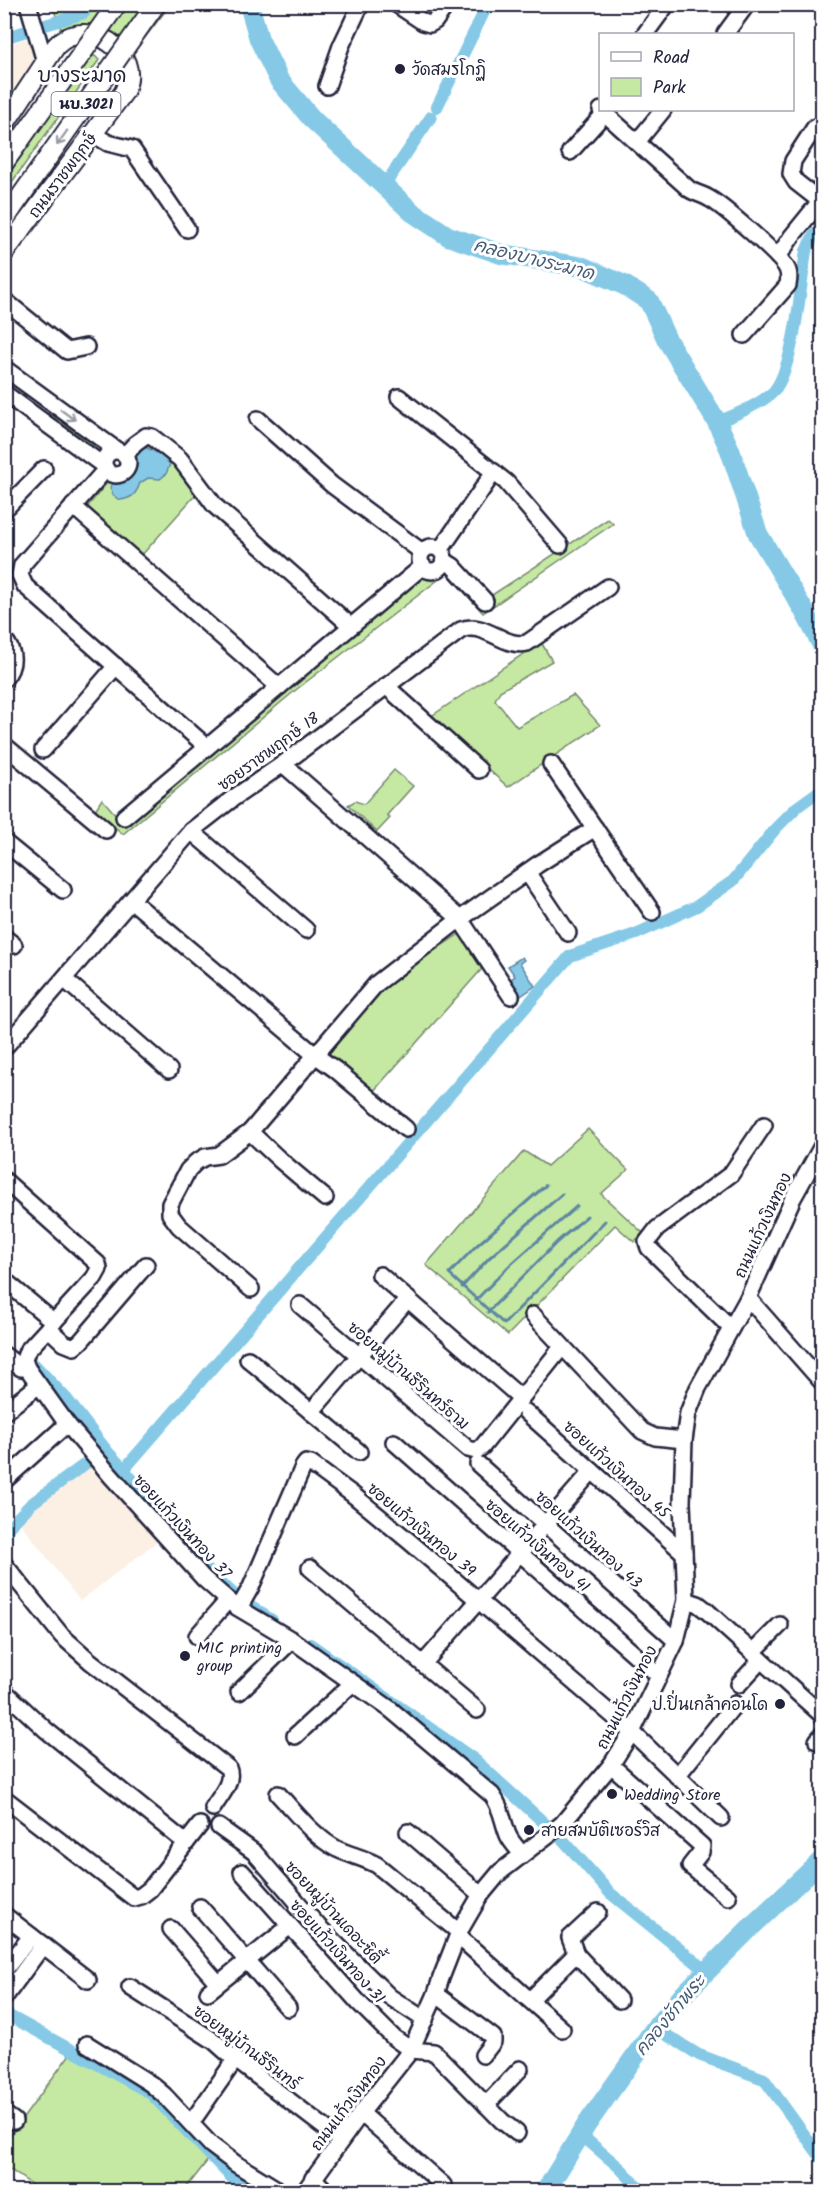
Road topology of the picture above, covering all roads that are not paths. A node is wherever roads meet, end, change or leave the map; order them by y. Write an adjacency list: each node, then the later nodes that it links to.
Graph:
1 (117, 4): 21 (main road, นบ.3021, bridge)
2 (156, 4): 22 (main road, ถนนราชพฤกษ์ / นบ.3021, one-way to 22, bridge)
3 (362, 4): 12 (street)
4 (396, 4): 5 (street)
5 (447, 4)
6 (667, 4): 9 (street)
7 (747, 4): 10 (street)
8 (32, 18): 11 (street)
9 (646, 33)
10 (726, 33)
11 (45, 62): 16 (main road, ถนนราชพฤกษ์); 18 (main road, ถนนราชพฤกษ์)
12 (327, 86)
13 (600, 111): 20 (street)
14 (605, 111): 19 (street)
15 (662, 111): 19 (street)
16 (4, 125)
17 (815, 127): 25 (street)
18 (93, 134): 23 (street); 24 (main road, ถนนราชพฤกษ์)
19 (637, 142): 25 (street)
20 (570, 152)
21 (4, 164)
22 (4, 221)
23 (187, 229)
24 (4, 253)
25 (778, 257): 27 (street)
26 (4, 300): 28 (street)
27 (744, 335)
28 (86, 347)
29 (4, 368): 30 (street)
30 (36, 390): 33 (street); 34 (street)
31 (4, 393): 34 (street)
32 (399, 398): 40 (street)
33 (50, 401): 35 (street); 37 (street, one-way to 37)
34 (24, 407): 35 (street)
35 (37, 417): 38 (street)
36 (258, 419): 45 (street)
37 (121, 453): 38 (street); 48 (street)
38 (105, 467): 41 (street)
39 (44, 469): 42 (street)
40 (494, 472): 43 (street); 44 (street)
41 (73, 506): 50 (street); 53 (street)
42 (4, 510)
43 (560, 545)
44 (443, 555): 45 (street); 45 (street); 47 (street)
45 (422, 559): 48 (street)
46 (608, 587): 52 (street, ซอยราชพฤกษ์ 18)
47 (485, 601)
48 (351, 626): 53 (street)
49 (4, 639): 51 (street)
50 (116, 666): 55 (street); 56 (street)
51 (4, 679)
52 (386, 686): 57 (street, ซอยราชพฤกษ์ 18); 59 (street)
53 (279, 687): 55 (street)
54 (4, 745): 62 (street)
55 (207, 747): 60 (street)
56 (43, 750)
57 (283, 764): 63 (street, ซอยราชพฤกษ์ 18); 69 (street)
58 (551, 764): 61 (street)
59 (479, 770)
60 (124, 817)
61 (595, 828): 65 (street); 68 (street)
62 (106, 830)
63 (191, 831): 67 (street, ซอยราชพฤกษ์ 18); 70 (street)
64 (4, 842): 66 (street)
65 (527, 872): 69 (street); 71 (street)
66 (63, 890)
67 (132, 901): 72 (street, ซอยราชพฤกษ์ 18); 75 (street)
68 (652, 912)
69 (460, 919): 73 (street); 75 (street)
70 (306, 930)
71 (568, 933)
72 (64, 979): 74 (street, ซอยราชพฤกษ์ 18); 76 (street)
73 (511, 996)
74 (4, 1048)
75 (315, 1055): 78 (street); 79 (street)
76 (169, 1070)
77 (764, 1125): 92 (street)
78 (406, 1129)
79 (250, 1132): 82 (street); 86 (street)
80 (822, 1146): 87 (street, ถนนแก้วเงินทอง)
81 (4, 1180): 91 (street)
82 (326, 1198)
83 (146, 1265): 91 (street)
84 (380, 1275): 88 (street, ซอยแก้วเงินทอง 45)
85 (4, 1280): 91 (street)
86 (251, 1289)
87 (748, 1298): 92 (street, ถนนแก้วเงินทอง); 98 (street)
88 (408, 1299): 95 (street); 100 (street, ซอยแก้วเงินทอง 45)
89 (300, 1305): 95 (street, ซอยหมู่บ้านธีรินทร์ธาม)
90 (533, 1315): 93 (street)
91 (51, 1325): 97 (street)
92 (731, 1328): 104 (street, ถนนแก้วเงินทอง)
93 (562, 1347): 100 (street, ซอยหมู่บ้านธีรินทร์ธาม); 104 (street)
94 (4, 1355): 97 (street)
95 (359, 1356): 100 (street, ซอยหมู่บ้านธีรินทร์ธาม); 102 (street)
96 (248, 1359): 102 (street)
97 (27, 1368): 99 (street, ซอยแก้วเงินทอง 37)
98 (822, 1382)
99 (39, 1385): 101 (street); 103 (street, ซอยแก้วเงินทอง 37)
100 (524, 1405): 108 (street, ซอยแก้วเงินทอง 45)
101 (4, 1412)
102 (311, 1412): 106 (street)
103 (67, 1424): 109 (street); 117 (street, ซอยแก้วเงินทอง 37)
104 (684, 1440): 112 (street, ถนนแก้วเงินทอง)
105 (394, 1442): 111 (street, ซอยแก้วเงินทอง 41)
106 (359, 1452)
107 (478, 1464): 110 (street, ซอยแก้วเงินทอง 43)
108 (592, 1471): 110 (street); 112 (street, ซอยแก้วเงินทอง 45)
109 (4, 1481)
110 (545, 1524): 111 (street); 121 (street, ซอยแก้วเงินทอง 43)
111 (520, 1553): 115 (street); 124 (street, ซอยแก้วเงินทอง 41)
112 (684, 1553): 116 (street, ถนนแก้วเงินทอง)
113 (4, 1564): 138 (street)
114 (310, 1568): 123 (street)
115 (479, 1600): 117 (street, ซอยแก้วเงินทอง 39); 123 (street); 132 (street, ซอยแก้วเงินทอง 39)
116 (686, 1600): 121 (street, ถนนแก้วเงินทอง); 122 (street)
117 (235, 1605): 119 (street, ซอยแก้วเงินทอง 39); 120 (street, ซอยแก้วเงินทอง 37)
118 (780, 1625): 122 (street)
119 (197, 1636)
120 (292, 1640): 125 (street, ซอยแก้วเงินทอง 37); 128 (street)
121 (676, 1641): 124 (street, ถนนแก้วเงินทอง)
122 (757, 1656): 126 (street); 131 (street)
123 (423, 1664): 130 (street)
124 (658, 1675): 132 (street, ถนนแก้วเงินทอง)
125 (354, 1683): 133 (street); 144 (street, ซอยแก้วเงินทอง 37)
126 (739, 1684)
127 (4, 1691): 143 (street)
128 (239, 1692)
129 (735, 1704): 135 (street)
130 (477, 1710)
131 (822, 1714)
132 (632, 1732): 134 (street, ถนนแก้วเงินทอง); 135 (street, ซอยแก้วเงินทอง 39)
133 (295, 1736)
134 (611, 1765): 144 (street, ถนนแก้วเงินทอง); 147 (street)
135 (677, 1776): 139 (street, ซอยแก้วเงินทอง 39)
136 (278, 1794): 153 (street)
137 (4, 1798): 143 (street)
138 (213, 1808): 140 (street); 141 (street)
139 (722, 1818)
140 (200, 1825): 141 (street, ซอยหมู่บ้านเดอะซิตี้); 143 (street)
141 (219, 1827): 165 (street, ซอยหมู่บ้านเดอะซิตี้)
142 (408, 1832): 146 (street)
143 (186, 1843)
144 (522, 1854): 146 (street, ถนนแก้วเงินทอง)
145 (242, 1872): 151 (street, ซอยแก้วเงินทอง 31)
146 (481, 1894): 153 (street, ถนนแก้วเงินทอง)
147 (728, 1897)
148 (200, 1908): 156 (street)
149 (598, 1912): 155 (street)
150 (4, 1915): 154 (street)
151 (290, 1926): 156 (street); 168 (street, ซอยแก้วเงินทอง 31)
152 (171, 1929): 156 (street)
153 (458, 1934): 160 (street, ถนนแก้วเงินทอง); 162 (street)
154 (37, 1941): 157 (street); 158 (street); 161 (street)
155 (576, 1954): 162 (street); 163 (street)
156 (247, 1961): 164 (street)
157 (4, 1971)
158 (88, 1980)
159 (130, 1987): 170 (street, ซอยหมู่บ้านธีรินทร์)
160 (436, 1994): 165 (street, ถนนแก้วเงินทอง); 169 (street)
161 (4, 1998)
162 (530, 2000): 166 (street)
163 (619, 2000)
164 (288, 2008)
165 (425, 2020): 168 (street, ถนนแก้วเงินทอง)
166 (562, 2029)
167 (87, 2044): 174 (street)
168 (411, 2050): 172 (street); 173 (street, ถนนแก้วเงินทอง)
169 (483, 2055)
170 (236, 2060): 174 (street); 176 (street, ซอยหมู่บ้านธีรินทร์)
171 (520, 2069): 172 (street)
172 (486, 2105): 175 (street)
173 (361, 2113): 176 (street, ถนนแก้วเงินทอง); 178 (street)
174 (191, 2123): 179 (street)
175 (517, 2133)
176 (341, 2139): 177 (street, ถนนแก้วเงินทอง)
177 (313, 2178): 180 (street, ถนนแก้วเงินทอง); 181 (street)
178 (443, 2184)
179 (280, 2191)
180 (304, 2192)
181 (327, 2192)

